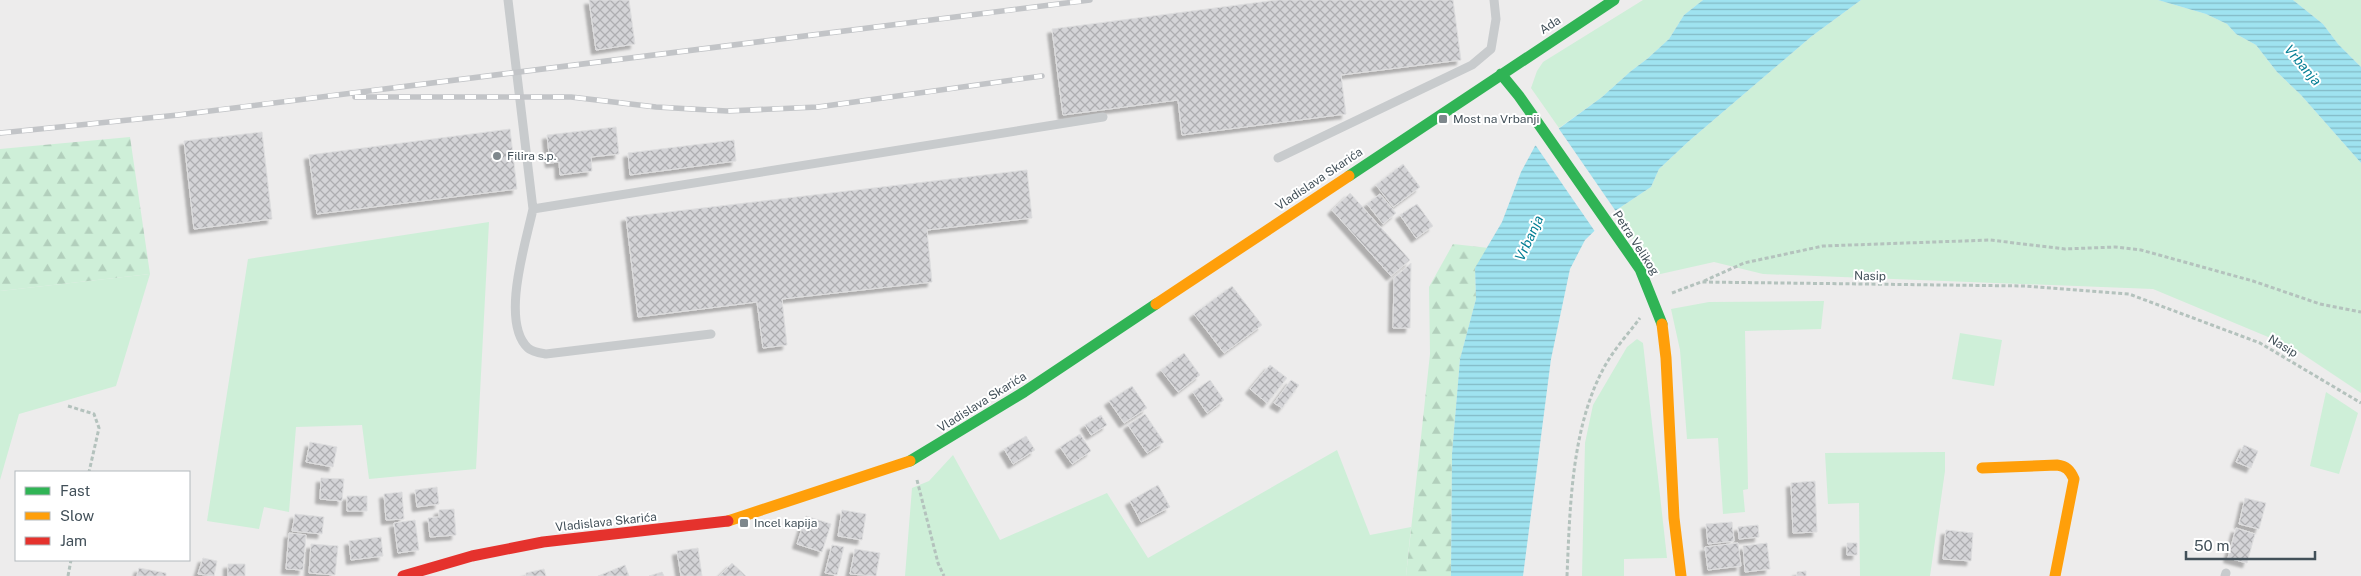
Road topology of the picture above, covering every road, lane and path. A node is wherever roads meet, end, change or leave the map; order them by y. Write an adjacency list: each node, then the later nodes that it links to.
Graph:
1 (508, 0): 7 (lane)
2 (1494, 0): 6 (lane)
3 (1614, 0): 4 (street, Ada)
4 (1501, 74): 9 (street, Petra Velikog); 14 (street, Vladislava Skarića)
5 (1103, 117): 7 (lane)
6 (1278, 158)
7 (533, 209): 11 (lane)
8 (1701, 282): 9 (path, Nasip); 10 (path); 12 (path, Nasip)
9 (1655, 302): 21 (path, Nasip); 22 (street, Petra Velikog)
10 (2361, 312)
11 (711, 334)
12 (2361, 403)
13 (68, 406): 16 (path)
14 (911, 460): 19 (street, Vladislava Skarića); 20 (path)
15 (1982, 468): 23 (street)
16 (89, 471)
17 (71, 561): 18 (path)
18 (68, 576)
19 (403, 576)
20 (944, 576)
21 (1567, 576)
22 (1681, 576)
23 (2055, 576)

